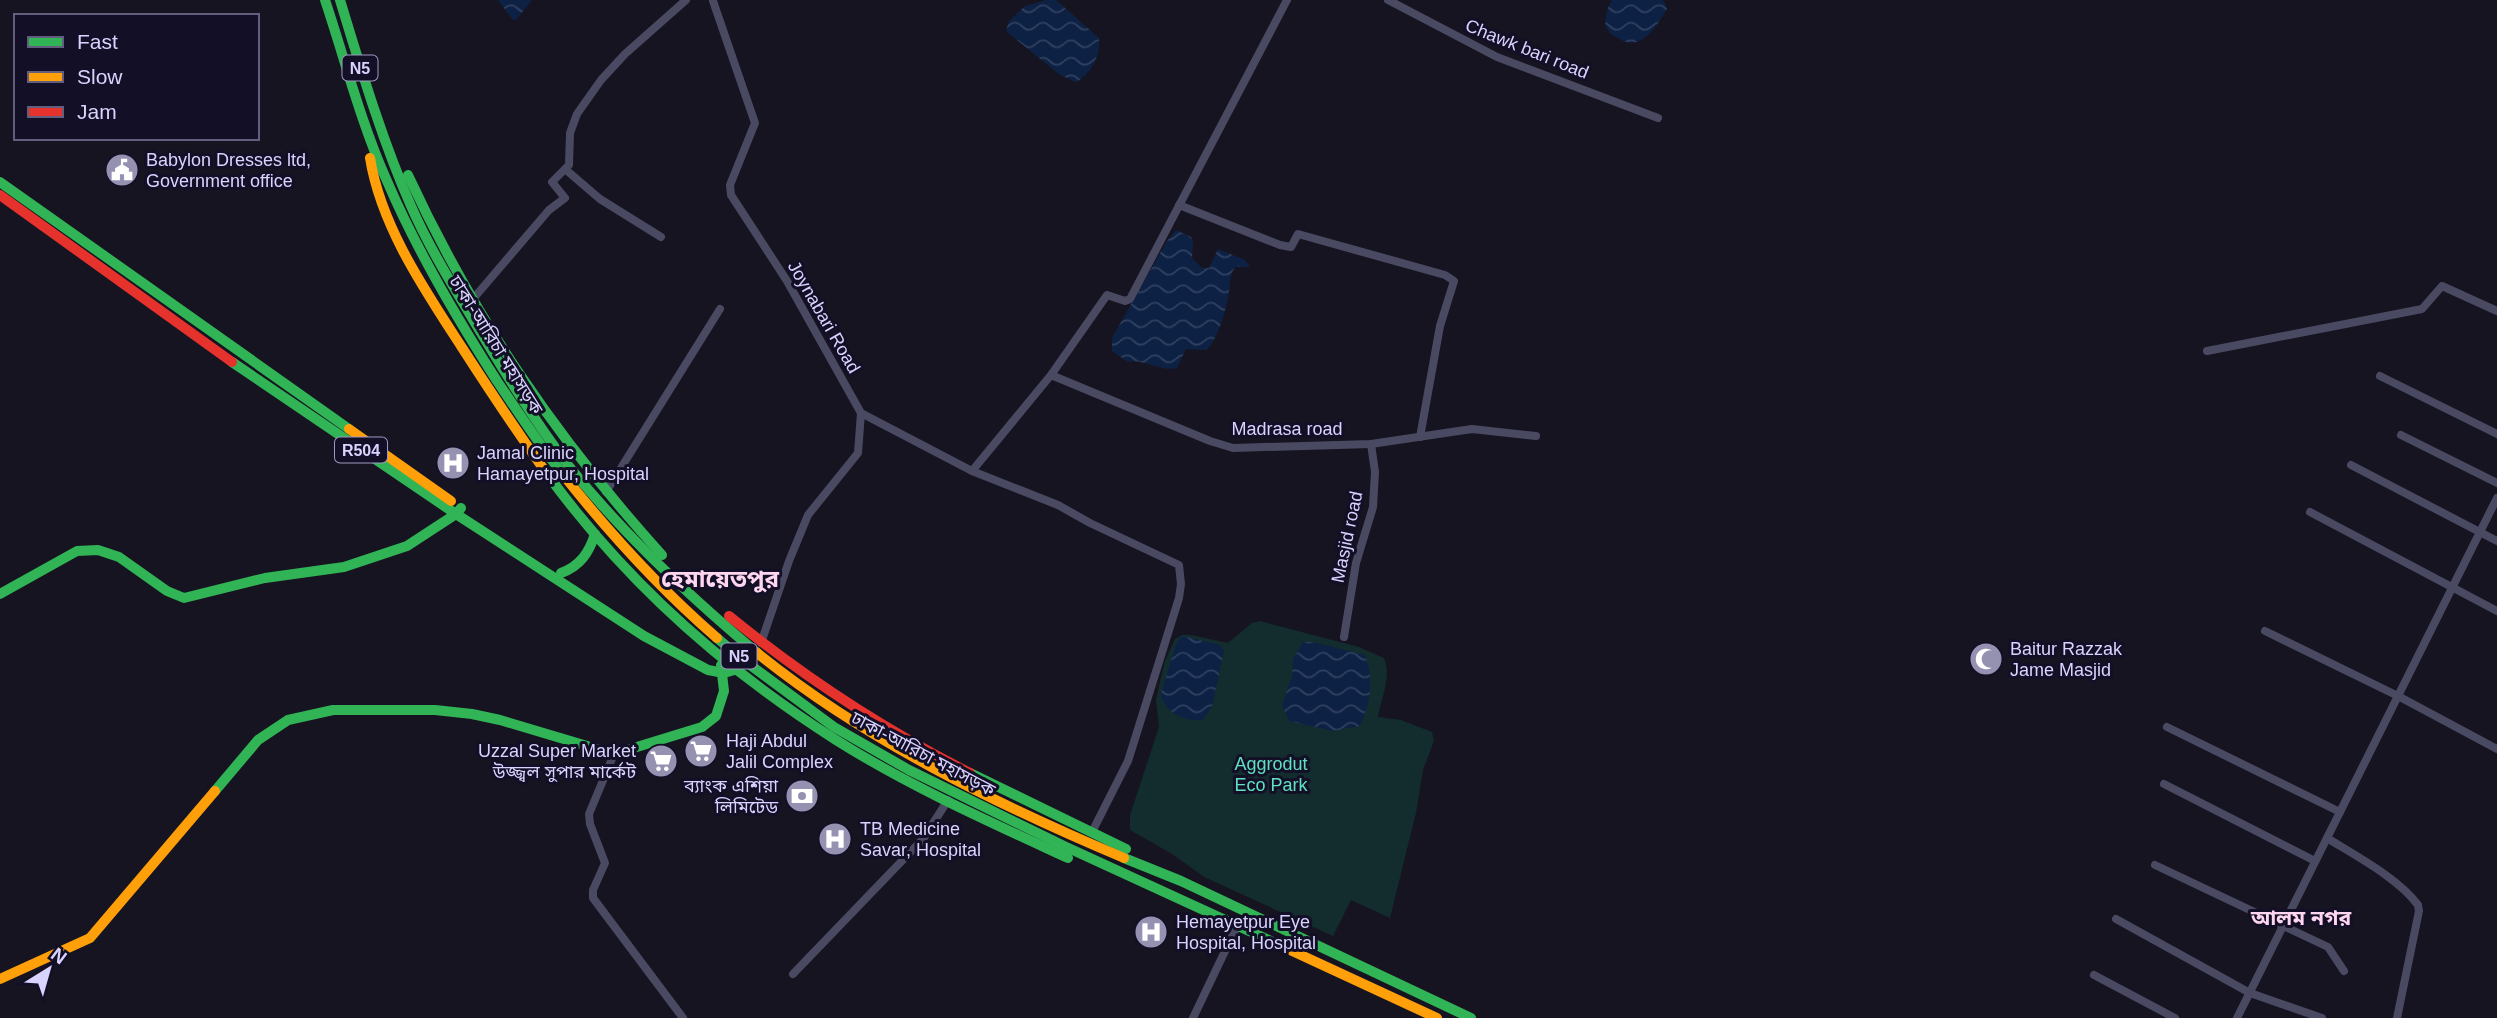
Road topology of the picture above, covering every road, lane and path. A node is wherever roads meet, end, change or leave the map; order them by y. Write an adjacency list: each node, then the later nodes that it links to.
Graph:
1 (325, 0): 9 (main road, ঢাকা-আরিচা মহাসড়ক / N5)
2 (340, 0): 8 (main road, N5)
3 (686, 0): 10 (street)
4 (713, 0): 21 (street, Joynabari Road)
5 (1287, 0): 13 (street)
6 (1388, 0): 7 (street, Chawk bari road)
7 (1658, 118)
8 (384, 135): 15 (main road); 56 (main road, ঢাকা-আরিচা মহাসড়ক / N5)
9 (370, 138): 35 (main road); 57 (main road, ঢাকা-আরিচা মহাসড়ক / N5)
10 (567, 167): 14 (street); 15 (street)
11 (0, 182): 32 (main road, R504)
12 (0, 195): 32 (main road, R504)
13 (1179, 205): 19 (street); 25 (street)
14 (661, 237)
15 (472, 299): 30 (main road)
16 (720, 309): 30 (street)
17 (2497, 311): 18 (street)
18 (2207, 351)
19 (1051, 375): 26 (street, Madrasa road); 28 (street)
20 (2380, 376): 22 (street)
21 (861, 413): 28 (street); 43 (street)
22 (2497, 434)
23 (2401, 435): 29 (street)
24 (1536, 436): 25 (street, Madrasa road)
25 (1420, 437): 26 (street, Madrasa road)
26 (1371, 444): 42 (street, Masjid road)
27 (2351, 466): 34 (street)
28 (972, 471): 52 (street)
29 (2497, 483)
30 (606, 492): 43 (main road)
31 (2497, 498): 34 (street)
32 (458, 511): 37 (main road, R504); 39 (main road); 44 (main road, R504)
33 (2310, 512): 38 (street)
34 (2480, 532): 36 (street); 38 (street)
35 (595, 534): 37 (main road); 44 (main road)
36 (2497, 541)
37 (561, 573): 44 (main road, R504)
38 (2452, 587): 40 (street); 45 (street)
39 (0, 594)
40 (2497, 611)
41 (2265, 631): 45 (street)
42 (1344, 637)
43 (761, 643): 52 (main road)
44 (728, 667): 48 (main road); 50 (main road)
45 (2398, 696): 47 (street); 51 (street)
46 (2167, 727): 51 (street)
47 (2497, 748)
48 (614, 754): 64 (main road); 66 (street)
49 (2164, 785): 54 (street)
50 (948, 800): 57 (main road); 62 (street)
51 (2340, 812): 53 (street)
52 (1092, 832): 56 (main road)
53 (2327, 838): 54 (street); 73 (street)
54 (2315, 861): 59 (street)
55 (2155, 865): 59 (street)
56 (1178, 880): 69 (main road, ঢাকা-আরিচা মহাসড়ক / N5)
57 (1173, 896): 60 (main road, ঢাকা-আরিচা মহাসড়ক / N5)
58 (2116, 919): 65 (street)
59 (2283, 925): 61 (street); 65 (street)
60 (1237, 926): 67 (street); 68 (main road, ঢাকা-আরিচা মহাসড়ক / N5)
61 (2344, 971)
62 (793, 974)
63 (2094, 975): 70 (street)
64 (0, 979)
65 (2250, 993): 71 (street); 72 (street)
66 (683, 1018)
67 (1193, 1018)
68 (1437, 1018)
69 (1471, 1018)
70 (2175, 1018)
71 (2237, 1018)
72 (2322, 1018)
73 (2397, 1018)

